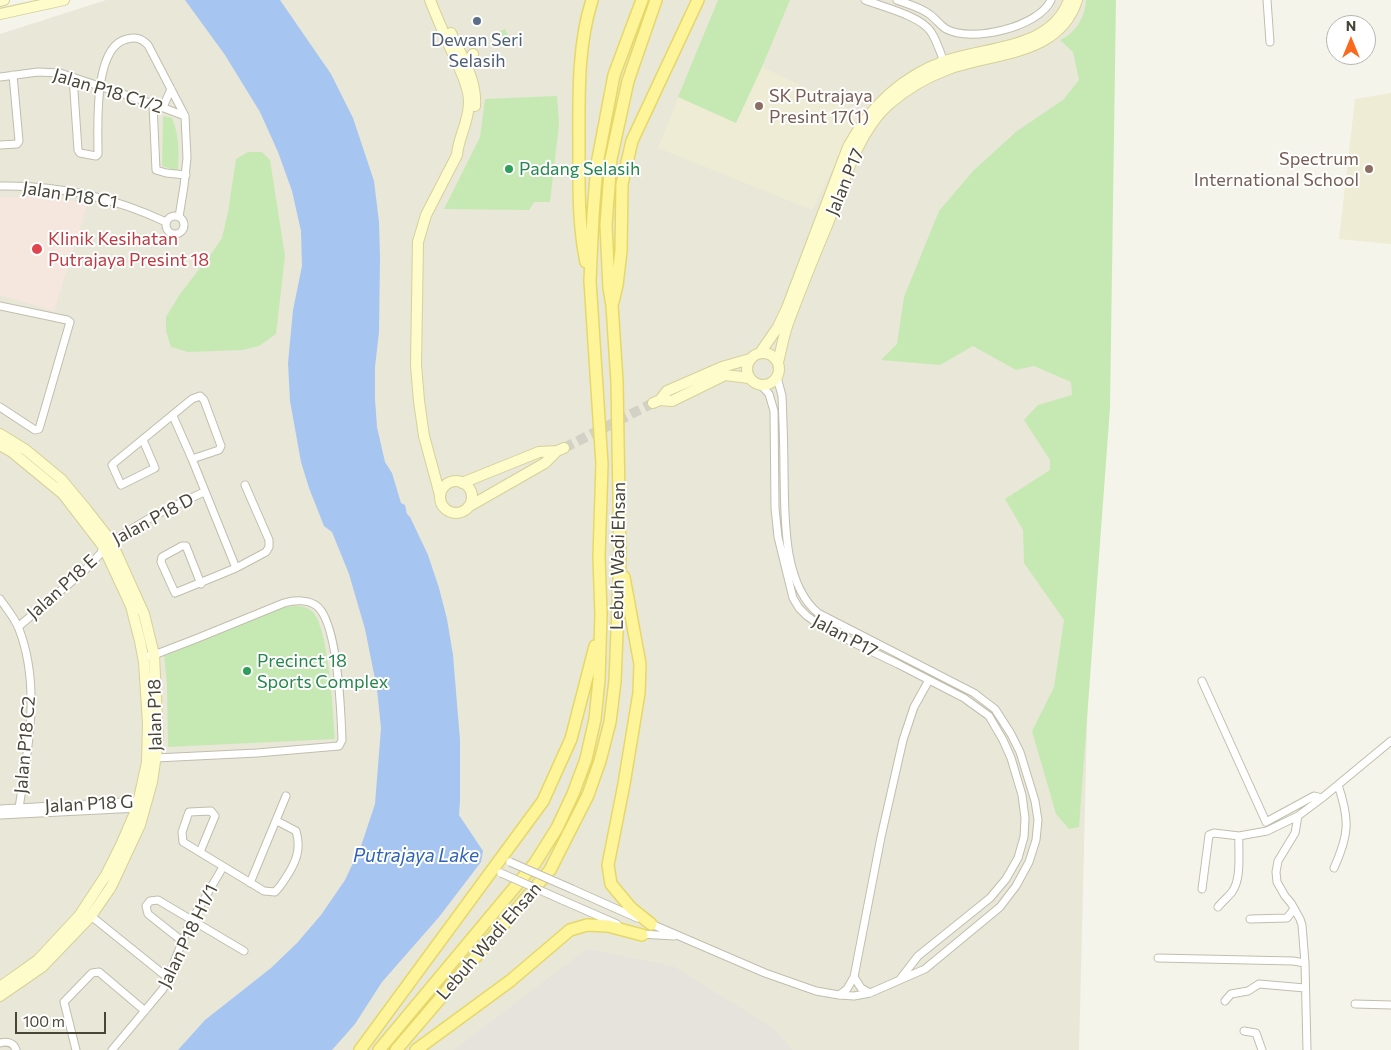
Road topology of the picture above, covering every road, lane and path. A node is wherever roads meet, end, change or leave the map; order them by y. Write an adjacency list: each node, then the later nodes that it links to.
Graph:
1 (4, 0): 14 (street)
2 (64, 0): 16 (street)
3 (430, 0): 19 (street)
4 (436, 0): 17 (street)
5 (592, 0): 36 (main road)
6 (642, 0): 36 (main road, Lebuh Wadi Ehsan)
7 (656, 0): 37 (main road, Lebuh Wadi Ehsan)
8 (698, 0): 37 (main road)
9 (897, 0): 10 (street)
10 (1051, 0)
11 (1069, 0): 20 (street, Jalan P17)
12 (1077, 0): 20 (street, Jalan P17)
13 (1267, 0): 18 (street)
14 (0, 1)
15 (873, 1): 20 (street)
16 (0, 14)
17 (455, 42): 19 (street); 21 (street)
18 (1270, 42)
19 (459, 58): 21 (street); 31 (street)
20 (946, 66): 39 (street, Jalan P17); 41 (street, Jalan P17)
21 (468, 70): 31 (street)
22 (13, 75): 23 (street, Jalan P18 C1/2); 24 (street, Jalan P18 C1/2); 30 (street)
23 (0, 77)
24 (73, 77): 25 (street, Jalan P18 C1/2); 25 (street)
25 (100, 86): 26 (street); 27 (street, Jalan P18 C1/2)
26 (171, 89): 28 (street); 29 (street)
27 (154, 104): 28 (street, Jalan P18 C1/2); 32 (street)
28 (163, 108): 29 (street, Jalan P18 C1/2)
29 (185, 116): 32 (street)
30 (0, 145)
31 (457, 155): 51 (street)
32 (186, 175): 34 (street)
33 (0, 186): 35 (street, Jalan P18 C1)
34 (179, 217): 35 (street); 35 (street)
35 (166, 222)
36 (590, 281): 62 (main road, Lebuh Wadi Ehsan)
37 (612, 305): 58 (main road, Lebuh Wadi Ehsan)
38 (0, 306): 45 (street)
39 (760, 353): 40 (street); 41 (street)
40 (750, 359): 43 (street); 43 (street)
41 (778, 362): 42 (street)
42 (777, 377): 44 (street); 67 (street, Jalan P17)
43 (750, 378): 44 (street)
44 (761, 385): 65 (street, Jalan P17)
45 (0, 407)
46 (172, 416): 48 (street); 50 (street); 50 (street)
47 (0, 434): 57 (street, Jalan P18)
48 (143, 440): 48 (street)
49 (0, 445): 57 (street, Jalan P18)
50 (192, 458): 54 (street)
51 (435, 475): 52 (street); 55 (street)
52 (458, 482): 55 (street); 56 (street); 56 (street)
53 (245, 485): 59 (street)
54 (204, 492): 57 (street, Jalan P18 D); 59 (street)
55 (440, 495): 56 (street)
56 (468, 507)
57 (106, 543): 63 (street, Jalan P18 E); 64 (street, Jalan P18)
58 (620, 558): 95 (main road); 121 (main road, Lebuh Wadi Ehsan)
59 (236, 568): 60 (street)
60 (202, 584): 60 (street)
61 (0, 599): 63 (street, Jalan P18 C2)
62 (601, 614): 82 (main road); 120 (main road, Lebuh Wadi Ehsan)
63 (18, 627): 76 (street, Jalan P18 C2)
64 (149, 656): 70 (street, Jalan P18); 70 (street); 74 (street, Jalan P18)
65 (929, 680): 68 (street, Jalan P17); 102 (street)
66 (1202, 681): 73 (street)
67 (996, 708): 68 (street); 92 (street, Jalan P17)
68 (989, 716): 88 (street, Jalan P17)
69 (1391, 741): 71 (street)
70 (156, 758): 74 (street, Jalan P18)
71 (1338, 786): 73 (street); 84 (street)
72 (286, 796): 79 (street)
73 (1322, 798): 78 (street)
74 (142, 805): 76 (street, Jalan P18 G); 77 (street, Jalan P18 G); 91 (street, Jalan P18); 105 (street, Jalan P18)
75 (0, 808): 76 (street, Jalan P18 G)
76 (19, 808)
77 (0, 815)
78 (1298, 816): 80 (street); 90 (street)
79 (277, 821): 86 (street); 86 (street)
80 (1238, 836): 87 (street); 89 (street)
81 (200, 852): 81 (street); 83 (street)
82 (501, 858): 85 (main road); 95 (street, Jalan P17, bridge)
83 (224, 867): 86 (street); 93 (street, Jalan P18 H1/1)
84 (1334, 868)
85 (492, 869): 96 (street, Jalan P17, bridge); 119 (main road)
86 (250, 883)
87 (1202, 889)
88 (978, 907): 92 (street); 104 (street, Jalan P17)
89 (1218, 907)
90 (1294, 909): 94 (street); 101 (street)
91 (91, 916): 103 (street); 109 (street, Jalan P18)
92 (989, 916): 104 (street, Jalan P17)
93 (192, 919): 98 (street, Jalan P18 H1/1); 98 (street); 99 (street)
94 (1250, 919)
95 (650, 924): 97 (street, Jalan P17)
96 (642, 935): 97 (street, Jalan P17); 122 (main road)
97 (677, 936): 108 (street, Jalan P17)
98 (182, 941): 103 (street, Jalan P18 H1/1)
99 (244, 951)
100 (1158, 958): 101 (street)
101 (1305, 964): 106 (street)
102 (854, 977): 107 (street); 108 (street)
103 (168, 978): 113 (street, Jalan P18 H1/1)
104 (901, 978): 107 (street, Jalan P17)
105 (3, 983)
106 (1305, 988): 110 (street); 124 (street)
107 (870, 993): 108 (street, Jalan P17)
108 (839, 995)
109 (0, 996)
110 (1225, 1001)
111 (1355, 1004): 112 (street)
112 (1391, 1005)
113 (145, 1010): 117 (street); 118 (street, Jalan P18 H1/1)
114 (1244, 1031): 123 (street)
115 (0, 1043): 116 (street)
116 (16, 1050)
117 (76, 1050)
118 (112, 1050)
119 (360, 1050)
120 (380, 1050)
121 (396, 1050)
122 (416, 1050)
123 (1262, 1050)
124 (1307, 1050)

